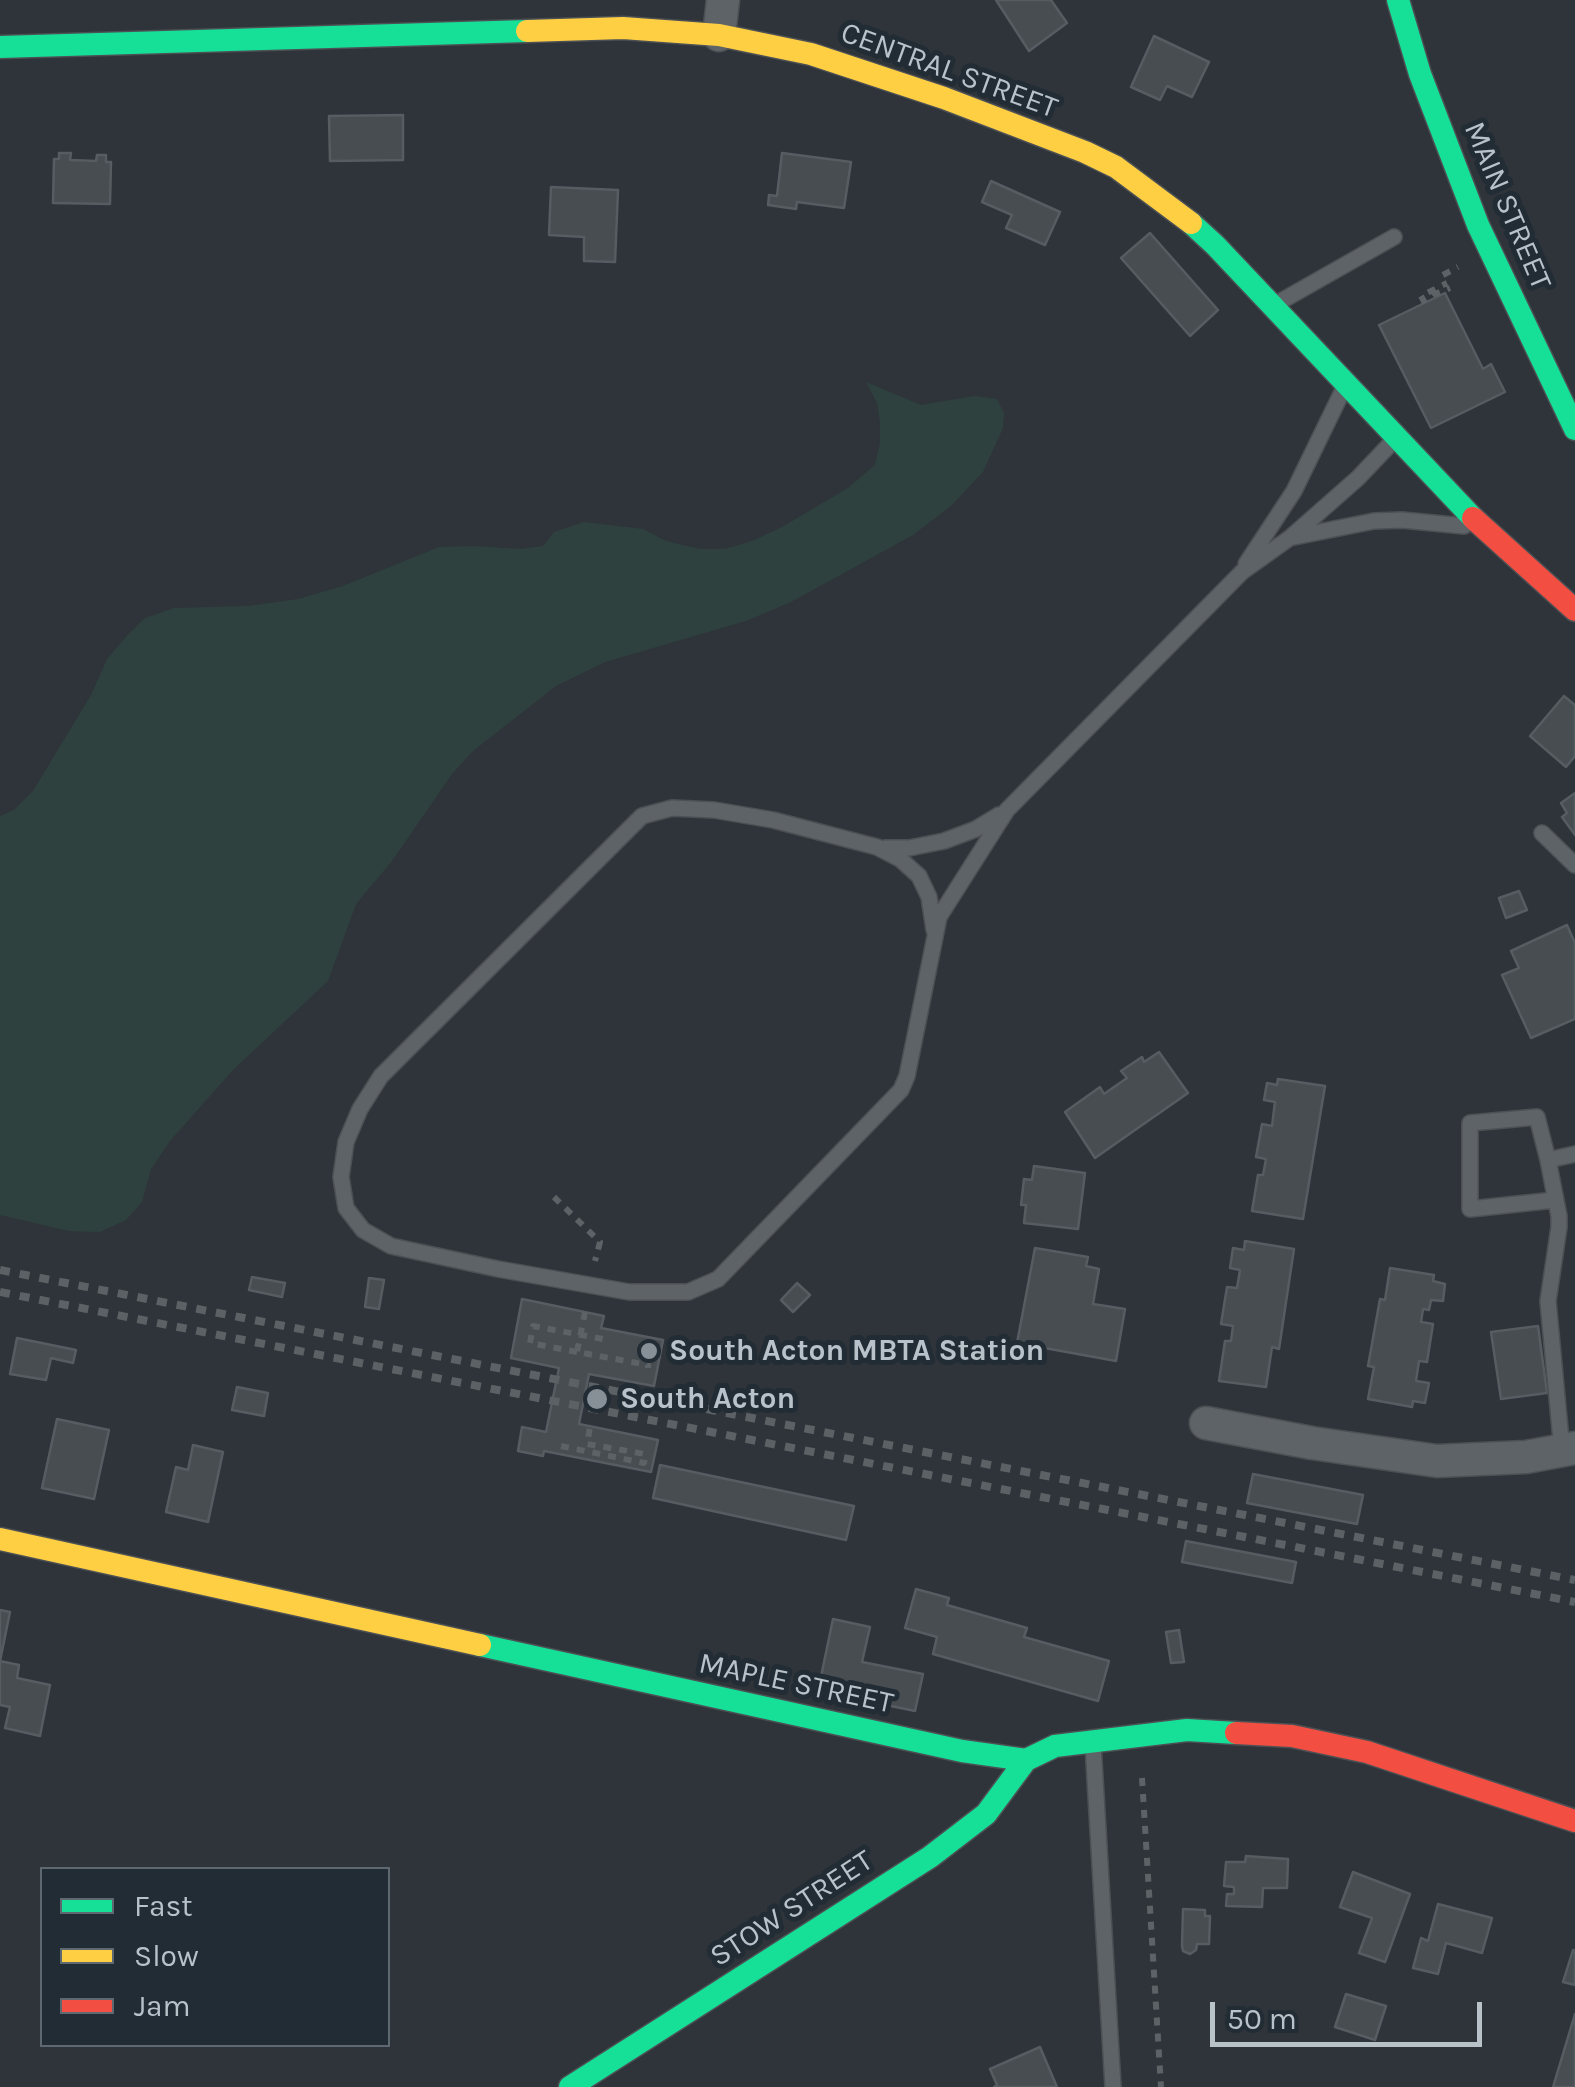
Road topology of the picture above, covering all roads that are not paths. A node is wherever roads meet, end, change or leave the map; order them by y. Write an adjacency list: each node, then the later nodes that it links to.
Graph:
1 (723, 0): 3 (street)
2 (1398, 0): 8 (street, MAIN STREET)
3 (719, 35): 4 (street, CENTRAL STREET); 6 (street, CENTRAL STREET)
4 (0, 47)
5 (1394, 237): 6 (lane)
6 (1272, 306): 7 (street, CENTRAL STREET)
7 (1345, 385): 9 (street, CENTRAL STREET); 12 (lane)
8 (1575, 430)
9 (1396, 438): 10 (street, CENTRAL STREET); 11 (lane)
10 (1484, 529): 11 (lane); 13 (street, CENTRAL STREET)
11 (1290, 538): 12 (lane)
12 (1242, 572): 14 (lane)
13 (1575, 610)
14 (1007, 810): 16 (lane); 18 (lane)
15 (1542, 833): 17 (lane)
16 (877, 847): 18 (lane); 18 (lane)
17 (1575, 865)
18 (934, 930)
19 (1575, 1154): 20 (lane)
20 (1548, 1160): 21 (lane); 21 (lane)
21 (1556, 1200): 23 (lane)
22 (1206, 1423): 23 (street)
23 (1568, 1449)
24 (0, 1539): 26 (street, MAPLE STREET)
25 (1093, 1740): 26 (street, MAPLE STREET); 27 (street, MAPLE STREET); 29 (lane)
26 (1026, 1760): 28 (street, STOW STREET)
27 (1575, 1822)
28 (570, 2087)
29 (1113, 2087)

